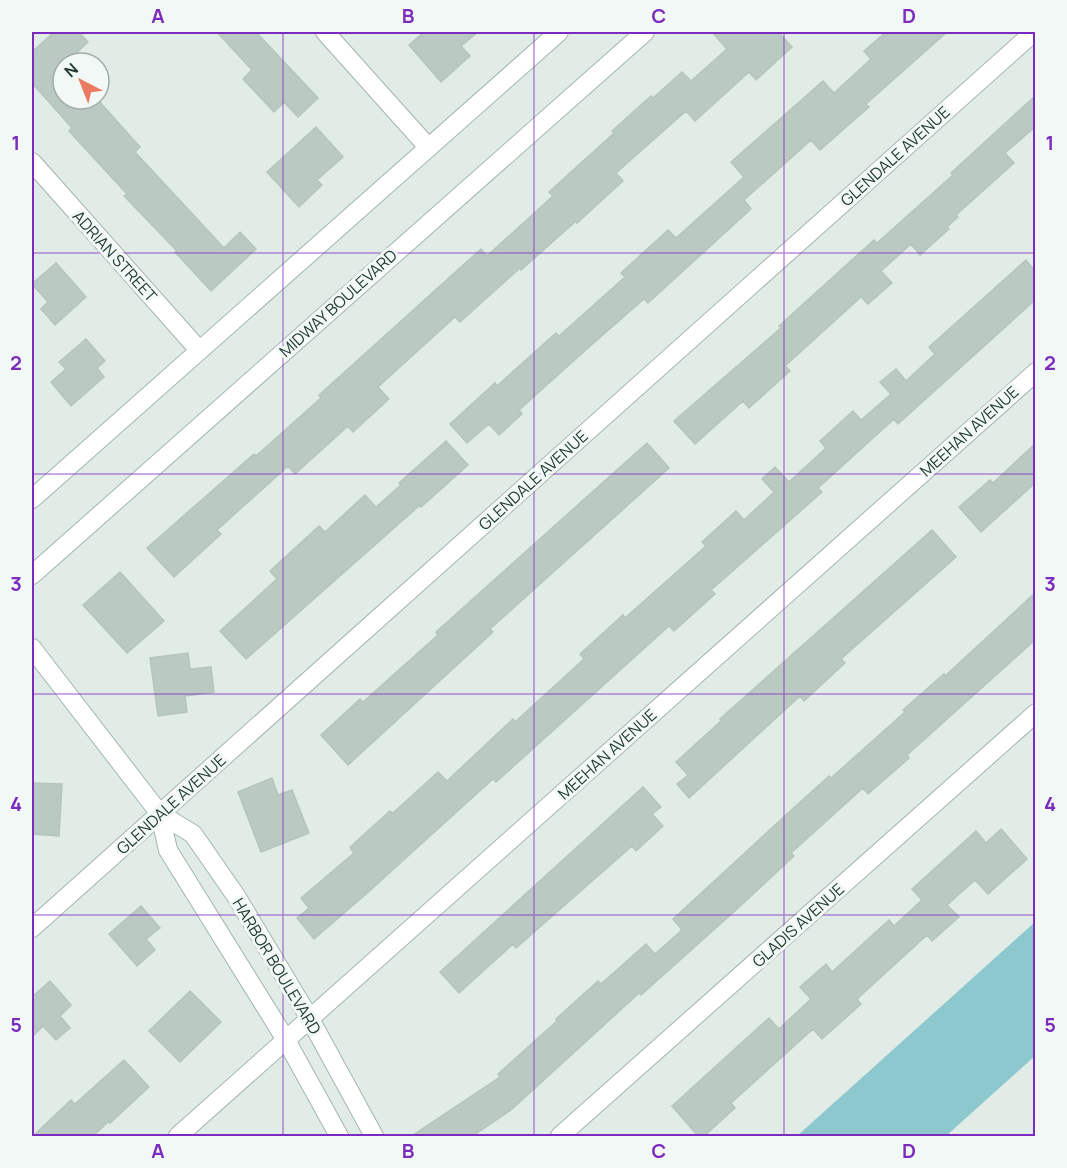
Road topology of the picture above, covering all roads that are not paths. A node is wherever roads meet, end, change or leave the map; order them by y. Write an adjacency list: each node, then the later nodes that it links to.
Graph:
1 (325, 32): 5 (street)
2 (559, 32): 5 (street)
3 (645, 32): 10 (street, MIDWAY BOULEVARD)
4 (1034, 32): 13 (street, GLENDALE AVENUE)
5 (428, 147): 7 (street)
6 (32, 162): 7 (street, ADRIAN STREET)
7 (199, 350): 9 (street)
8 (1035, 372): 15 (street, MEEHAN AVENUE)
9 (32, 499)
10 (32, 575)
11 (32, 648): 13 (street, HARBOR BOULEVARD)
12 (1035, 713): 20 (street, GLADIS AVENUE)
13 (160, 814): 14 (street, GLENDALE AVENUE); 15 (street, HARBOR BOULEVARD); 16 (street, HARBOR BOULEVARD)
14 (32, 927)
15 (310, 1019): 16 (street, MEEHAN AVENUE); 19 (street, HARBOR BOULEVARD)
16 (286, 1040): 17 (street, MEEHAN AVENUE); 18 (street, HARBOR BOULEVARD)
17 (178, 1137)
18 (339, 1137)
19 (374, 1137)
20 (560, 1137)

